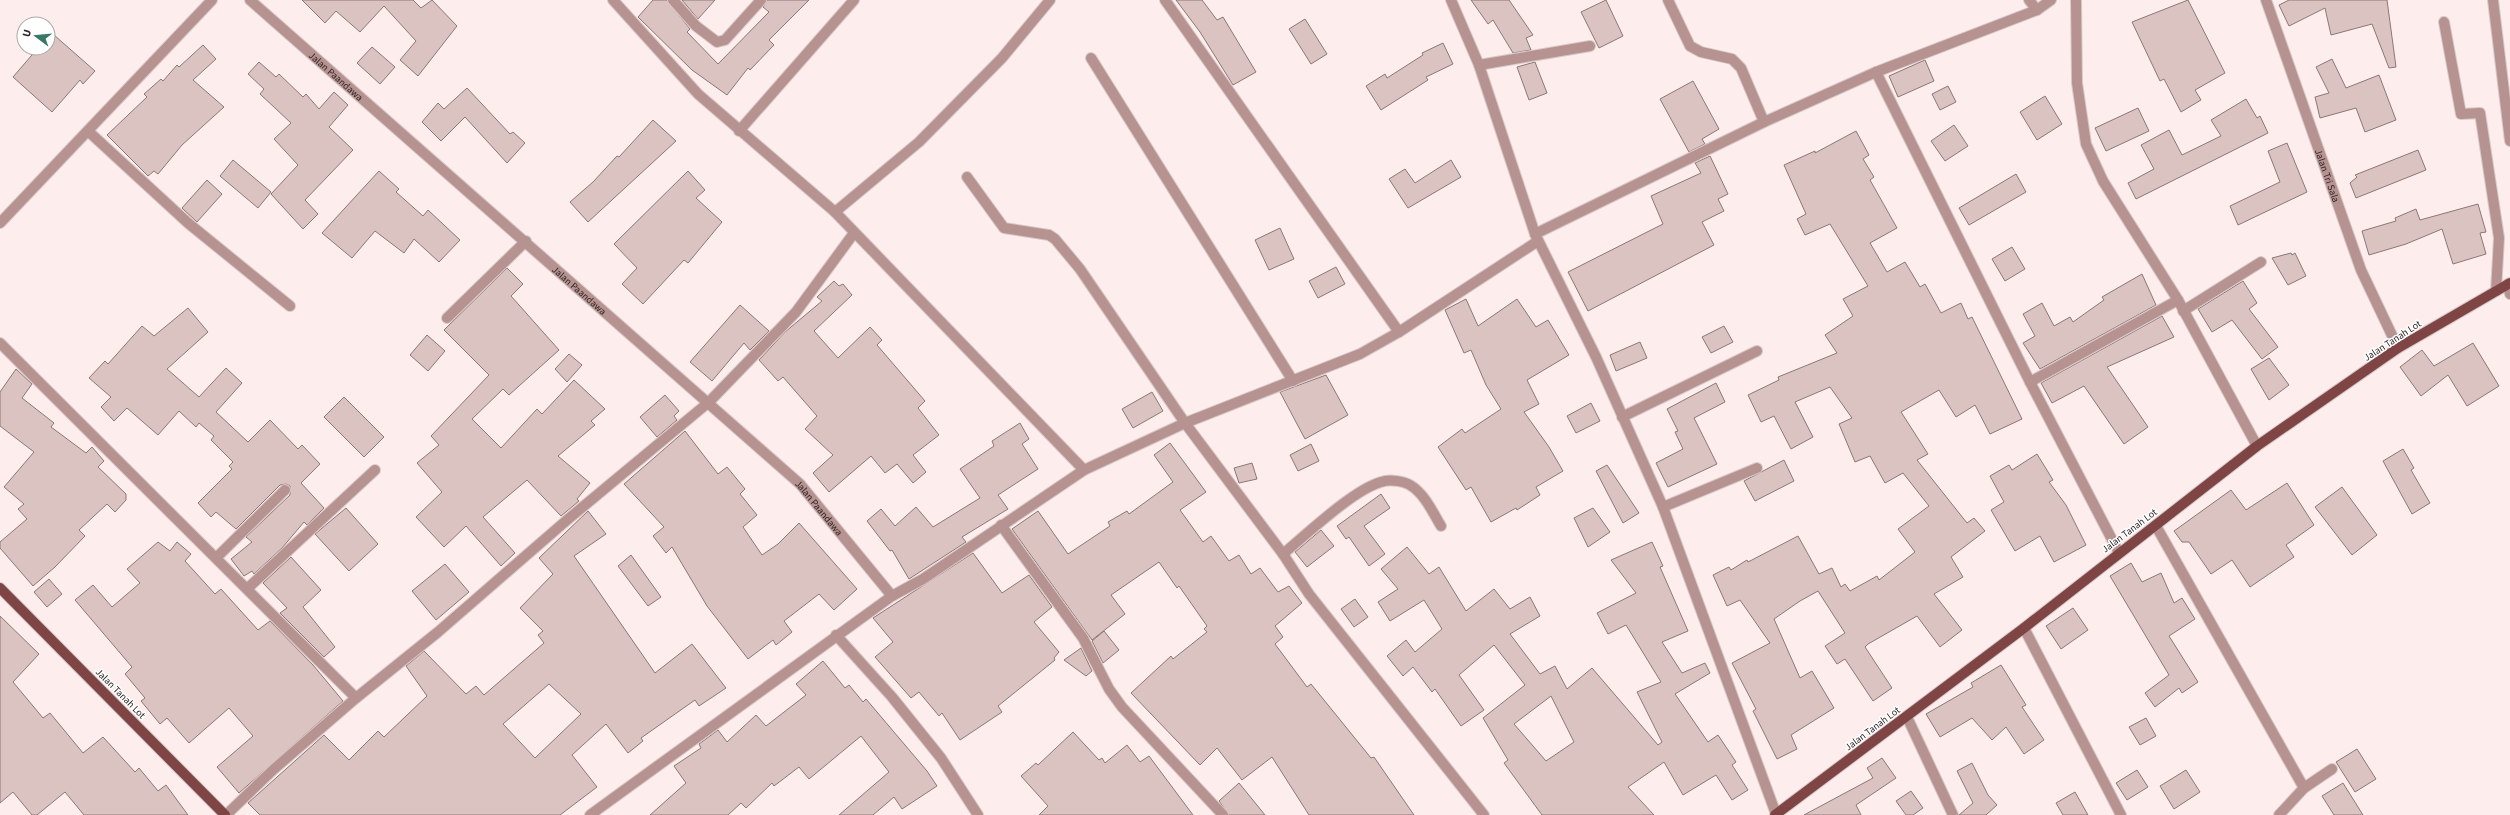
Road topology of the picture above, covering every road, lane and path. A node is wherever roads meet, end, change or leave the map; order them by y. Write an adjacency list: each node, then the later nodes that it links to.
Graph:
1 (212, 0): 23 (street)
2 (250, 0): 31 (street, Jalan Paandawa)
3 (613, 0): 24 (street)
4 (673, 0): 5 (street)
5 (761, 0)
6 (854, 0): 24 (street)
7 (1050, 0): 27 (street)
8 (1165, 0): 39 (street)
9 (1451, 0): 20 (street)
10 (1668, 0): 22 (street)
11 (2029, 0): 16 (street)
12 (2051, 0): 16 (street)
13 (2076, 0): 35 (street)
14 (2266, 0): 41 (street, Jalan Tri Sala)
15 (2493, 0): 25 (street)
16 (2037, 10): 21 (street)
17 (2444, 22): 34 (street)
18 (1590, 46): 20 (street)
19 (1091, 58): 43 (street)
20 (1479, 66): 30 (street)
21 (1876, 72): 22 (street); 44 (street)
22 (1764, 122): 30 (street)
23 (88, 131): 28 (street); 36 (street)
24 (739, 131): 27 (street)
25 (2510, 141)
26 (967, 177): 47 (street)
27 (835, 212): 29 (street)
28 (0, 223)
29 (854, 232): 45 (street); 51 (street)
30 (1536, 238): 39 (street); 46 (street)
31 (526, 241): 38 (street); 45 (street, Jalan Paandawa)
32 (2261, 262): 37 (street)
33 (2509, 287): 34 (main road, Jalan Tanah Lot)
34 (2496, 291): 41 (main road, Jalan Tanah Lot)
35 (2178, 300): 37 (street); 44 (street)
36 (290, 306)
37 (2183, 311): 48 (street)
38 (447, 318)
39 (1399, 332): 43 (street)
40 (0, 343): 59 (street)
41 (2398, 348): 48 (main road, Jalan Tanah Lot)
42 (1757, 352): 46 (street)
43 (1293, 381): 47 (street)
44 (2030, 382): 57 (street)
45 (710, 402): 62 (street, Jalan Paandawa); 65 (street)
46 (1622, 417): 53 (street)
47 (1185, 423): 51 (street); 58 (street)
48 (2257, 446): 56 (main road, Jalan Tanah Lot)
49 (1757, 468): 53 (street)
50 (375, 470): 61 (street)
51 (1084, 470): 54 (street)
52 (285, 490): 59 (street)
53 (1663, 507): 69 (street)
54 (1001, 525): 62 (street); 73 (street)
55 (1442, 526): 58 (street)
56 (2156, 526): 57 (main road, Jalan Tanah Lot); 68 (street)
57 (2119, 553): 63 (main road, Jalan Tanah Lot)
58 (1283, 554): 74 (street)
59 (217, 557): 61 (street)
60 (0, 588): 70 (main road, Jalan Tanah Lot)
61 (248, 588): 65 (street)
62 (892, 596): 64 (street)
63 (2024, 628): 66 (main road, Jalan Tanah Lot); 76 (street)
64 (836, 635): 71 (street); 72 (street)
65 (356, 698): 70 (street)
66 (1907, 717): 69 (main road, Jalan Tanah Lot); 75 (street)
67 (2332, 769): 68 (street)
68 (2304, 788): 77 (street)
69 (1776, 814)
70 (225, 815)
71 (590, 815)
72 (978, 815)
73 (1223, 815)
74 (1484, 815)
75 (1953, 815)
76 (2121, 815)
77 (2280, 815)

